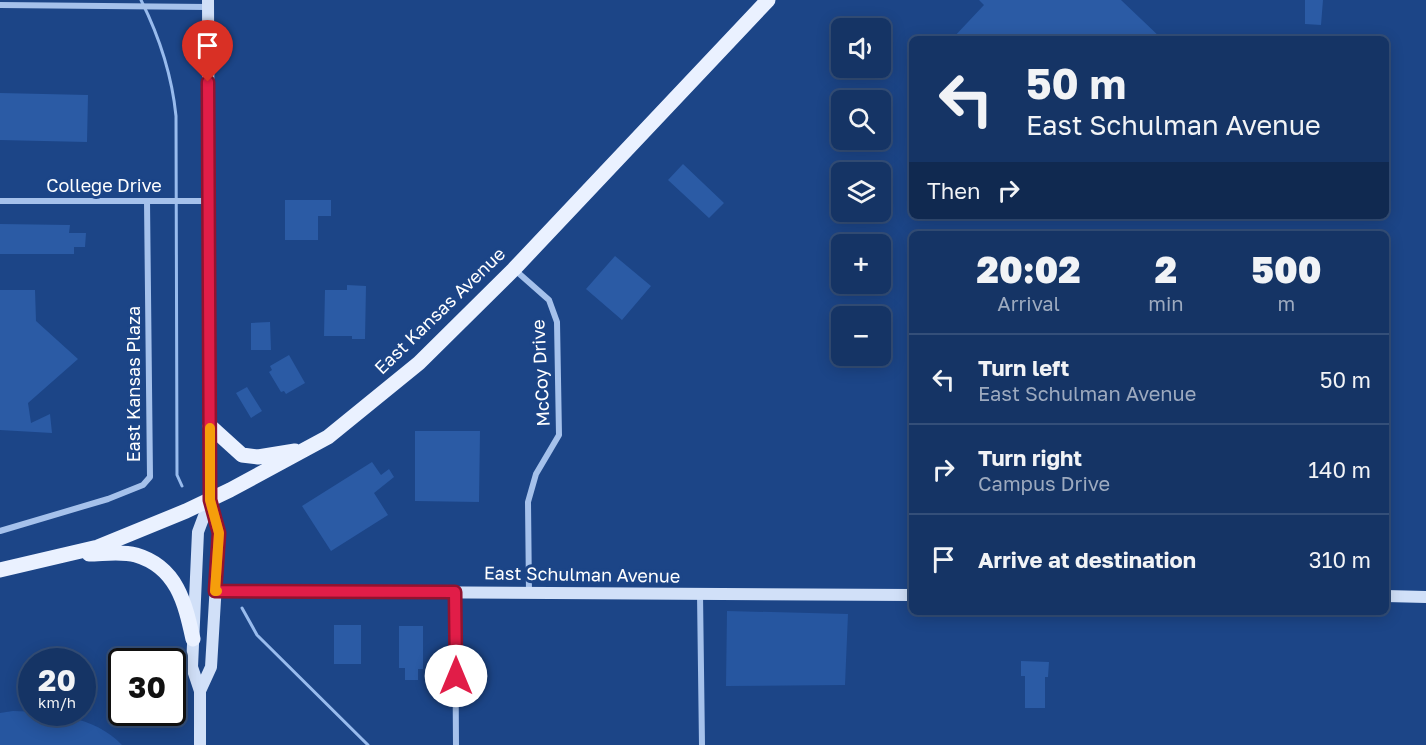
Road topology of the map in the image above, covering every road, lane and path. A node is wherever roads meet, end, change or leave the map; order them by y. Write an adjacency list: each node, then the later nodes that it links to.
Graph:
1 (768, 0): 7 (main road, East Kansas Avenue)
2 (208, 3): 3 (street); 6 (main road)
3 (0, 5)
4 (0, 201): 5 (street, College Drive)
5 (147, 201): 6 (street, College Drive); 11 (street, East Kansas Plaza)
6 (208, 201): 8 (main road)
7 (514, 269): 9 (main road, East Kansas Avenue); 16 (street, McCoy Drive)
8 (210, 426): 9 (main road); 10 (main road)
9 (304, 450): 10 (main road, East Kansas Avenue)
10 (210, 500): 12 (main road, East Kansas Avenue); 14 (main road); 21 (main road)
11 (0, 531)
12 (71, 554): 13 (main road, East Kansas Avenue); 21 (main road)
13 (0, 570)
14 (215, 591): 15 (main road, East Schulman Avenue); 22 (main road)
15 (455, 592): 16 (main road, East Schulman Avenue); 24 (street)
16 (529, 593): 17 (main road, East Schulman Avenue)
17 (700, 594): 18 (main road, East Schulman Avenue); 25 (street)
18 (909, 596)
19 (1389, 596): 20 (main road)
20 (1426, 597)
21 (193, 639): 22 (main road)
22 (200, 692): 23 (main road)
23 (200, 745)
24 (456, 745)
25 (702, 745)

